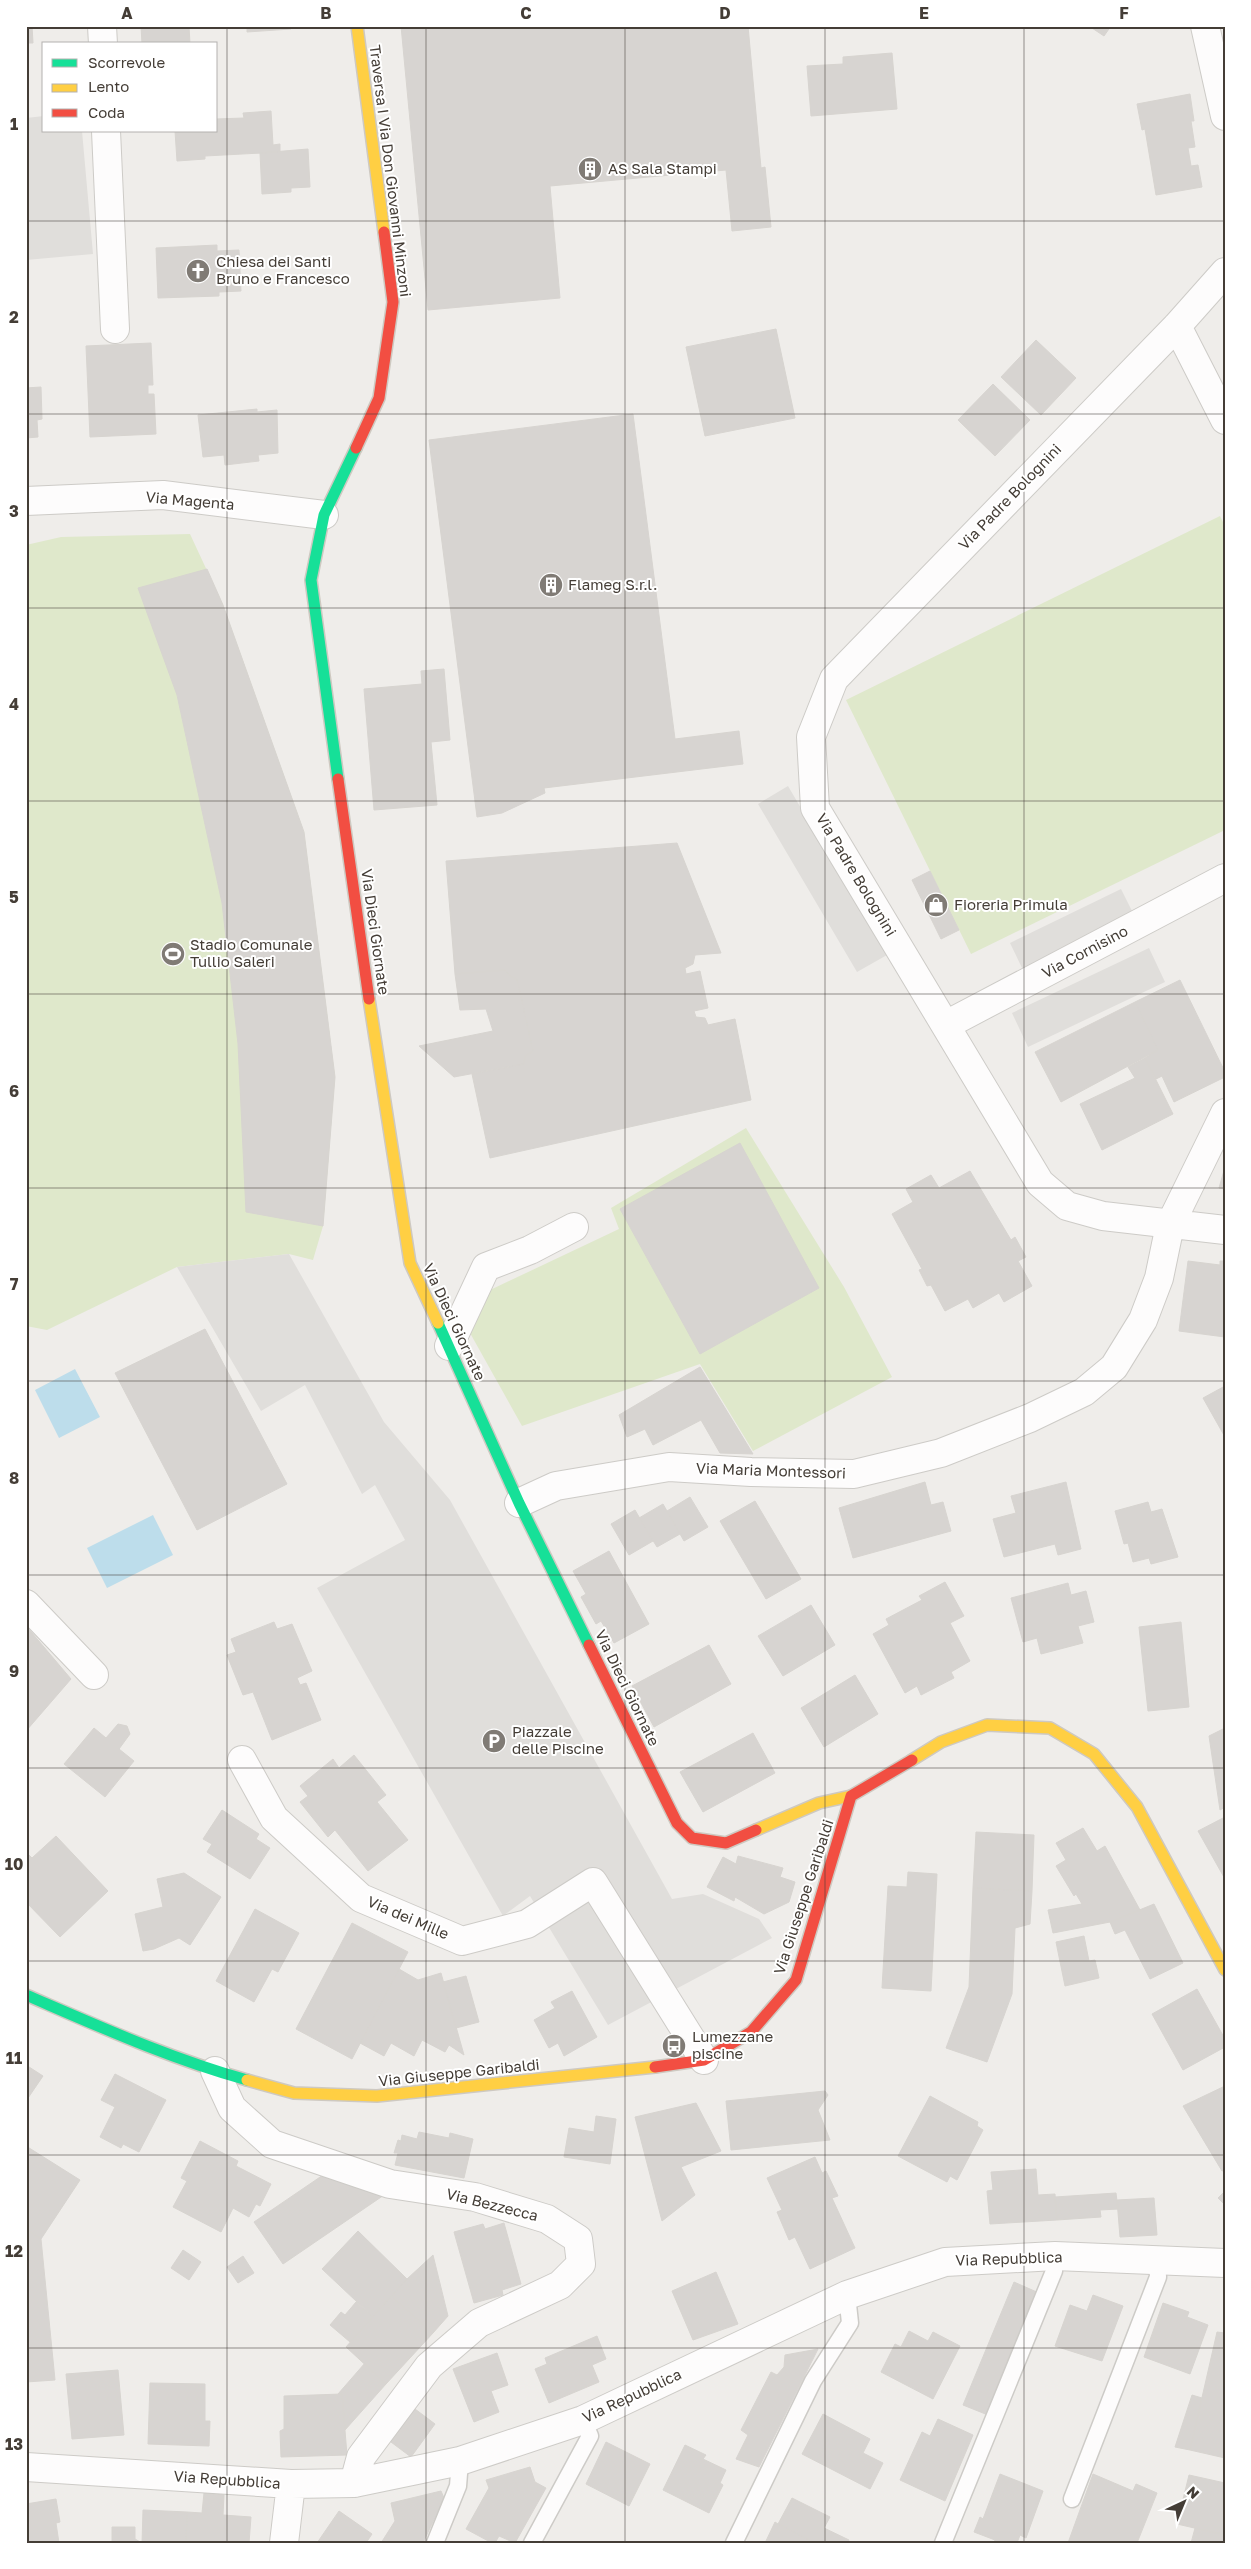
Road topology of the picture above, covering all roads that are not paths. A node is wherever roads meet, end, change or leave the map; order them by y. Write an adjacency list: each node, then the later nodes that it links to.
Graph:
1 (102, 26): 4 (street)
2 (357, 26): 12 (street, Traversa I Via Don Giovanni Minzoni)
3 (1205, 26): 5 (street)
4 (103, 42)
5 (1225, 116)
6 (106, 132): 9 (street)
7 (1225, 272): 8 (street, Via Padre Bolognini)
8 (1177, 326): 10 (street); 14 (street, Via Padre Bolognini)
9 (115, 329)
10 (1225, 420)
11 (26, 501): 12 (street, Via Magenta)
12 (324, 515): 19 (street, Via Dieci Giornate)
13 (1225, 878): 14 (street, Via Cornisino)
14 (946, 1026): 16 (street, Via Padre Bolognini)
15 (1225, 1113): 16 (street, Via Maria Montessori)
16 (1170, 1225): 18 (street, Via Padre Bolognini); 20 (street, Via Maria Montessori)
17 (574, 1227): 19 (street)
18 (1225, 1230)
19 (449, 1346): 20 (street, Via Dieci Giornate)
20 (519, 1503): 24 (street, Via Dieci Giornate)
21 (26, 1604): 22 (street)
22 (94, 1675)
23 (242, 1760): 27 (street, Via dei Mille)
24 (851, 1796): 25 (street); 27 (street, Via Giuseppe Garibaldi)
25 (1225, 1970)
26 (26, 1995): 28 (street, Via Giuseppe Garibaldi)
27 (704, 2060): 28 (street, Via Giuseppe Garibaldi)
28 (215, 2071): 36 (street, Via Bezzecca)
29 (1055, 2256): 30 (street, Via Repubblica); 32 (street, Via Repubblica); 43 (lane)
30 (1158, 2260): 31 (street, Via Repubblica); 38 (lane)
31 (1225, 2263)
32 (846, 2295): 33 (street, Via Repubblica); 42 (lane)
33 (583, 2420): 34 (street, Via Repubblica); 41 (lane)
34 (460, 2462): 36 (street, Via Repubblica); 40 (lane)
35 (26, 2468): 37 (street, Via Repubblica)
36 (354, 2483): 37 (street, Via Repubblica)
37 (291, 2484): 39 (street)
38 (1072, 2499)
39 (284, 2543)
40 (435, 2543)
41 (532, 2543)
42 (734, 2543)
43 (943, 2543)

